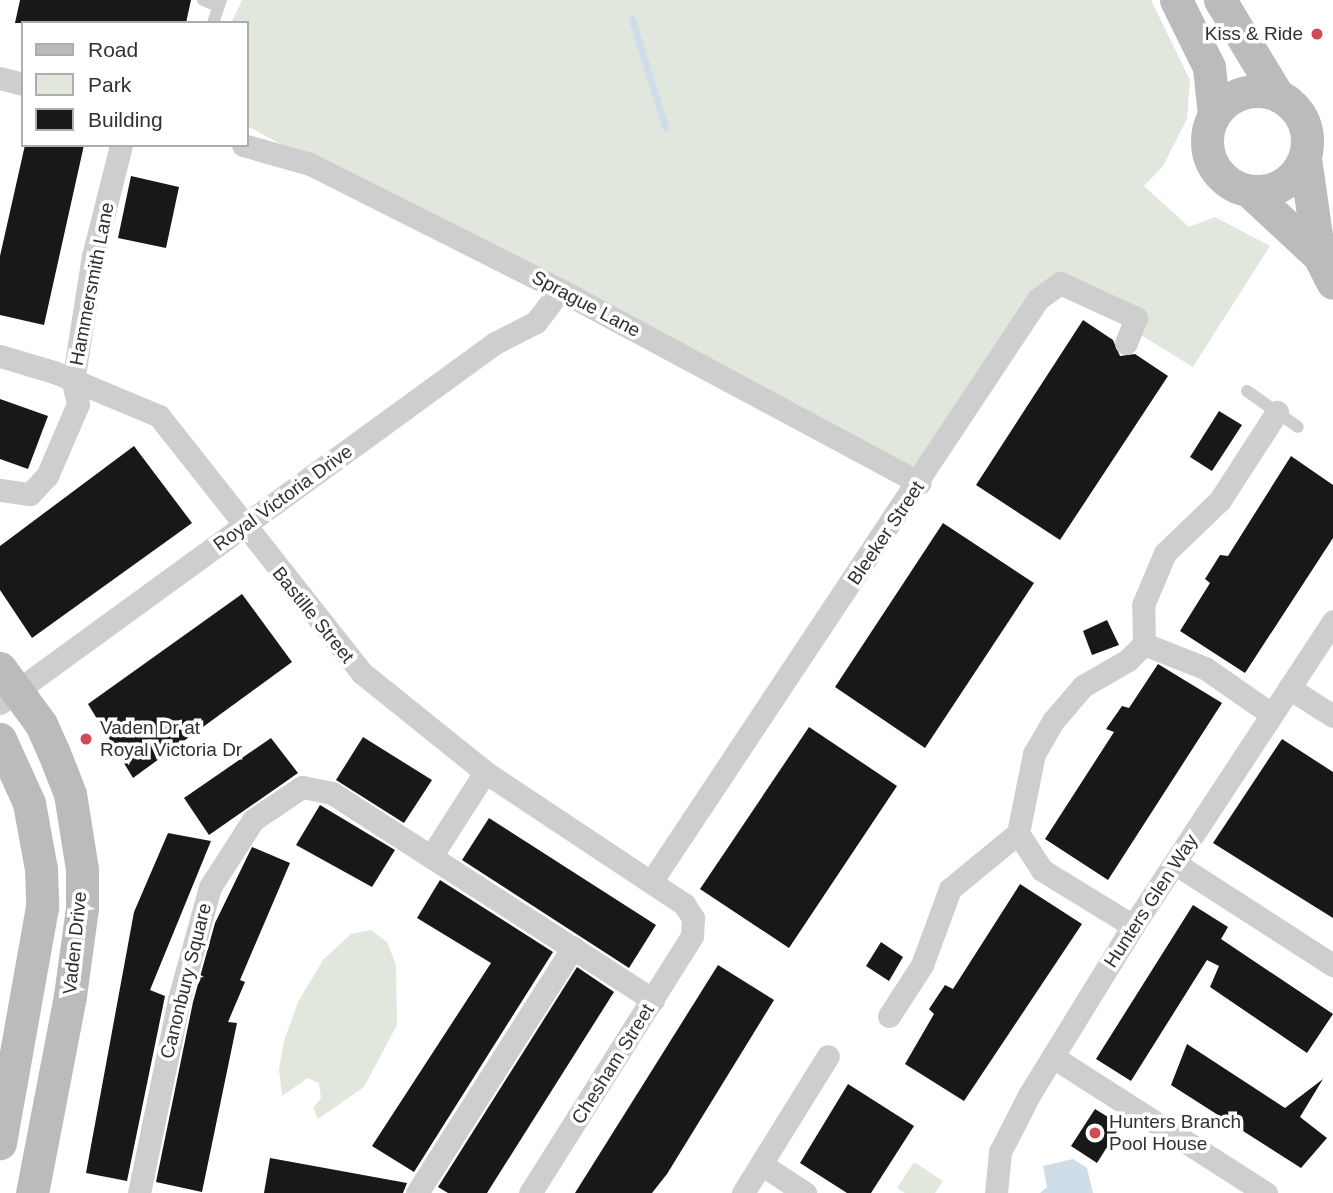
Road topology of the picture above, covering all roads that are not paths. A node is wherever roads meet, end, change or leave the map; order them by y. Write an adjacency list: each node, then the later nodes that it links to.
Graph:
1 (203, 0): 3 (lane)
2 (1176, 0): 7 (street)
3 (219, 3): 5 (lane)
4 (1228, 6): 6 (street)
5 (214, 21)
6 (1277, 94): 7 (street); 10 (street)
7 (1214, 115): 11 (street)
8 (248, 146): 13 (street, Sprague Lane)
9 (120, 147): 16 (street, Hammersmith Lane)
10 (1305, 158): 11 (street); 12 (street)
11 (1249, 191): 12 (street)
12 (1326, 269)
13 (560, 289): 20 (street, Sprague Lane); 22 (street, Royal Victoria Drive)
14 (1126, 343): 20 (street, Bleeker Street)
15 (0, 356): 16 (street, Bastille Street)
16 (73, 382): 21 (street, Hammersmith Lane); 22 (street, Bastille Street)
17 (1247, 391): 18 (lane)
18 (1278, 412): 19 (lane); 24 (street)
19 (1298, 427)
20 (920, 483): 34 (street, Bleeker Street)
21 (0, 491)
22 (242, 527): 25 (street, Royal Victoria Drive); 30 (street, Bastille Street)
23 (1333, 621): 26 (street, Hunters Glen Way)
24 (1144, 644): 27 (street); 31 (street)
25 (6, 688): 45 (street, Vaden Drive)
26 (1289, 688): 27 (street, Hunters Glen Way); 28 (street)
27 (1271, 714): 33 (street, Hunters Glen Way)
28 (1333, 716)
29 (0, 739): 43 (street, Vaden Drive)
30 (485, 772): 32 (street); 34 (street, Bastille Street)
31 (1018, 832): 35 (street); 40 (street)
32 (432, 855): 37 (street, Canonbury Square); 46 (street, Canonbury Square)
33 (1175, 864): 35 (street, Hunters Glen Way); 38 (street)
34 (653, 879): 36 (street, Bastille Street)
35 (1133, 926): 42 (street, Hunters Glen Way)
36 (694, 934): 39 (street, Chesham Street)
37 (573, 947): 39 (street, Canonbury Square); 47 (street)
38 (1333, 965)
39 (653, 1000): 48 (street, Chesham Street)
40 (889, 1016)
41 (828, 1056): 44 (street)
42 (1053, 1057): 51 (street, Hunters Glen Way); 52 (street)
43 (0, 1143)
44 (761, 1164): 49 (street); 50 (street)
45 (32, 1193)
46 (139, 1193)
47 (417, 1193)
48 (530, 1193)
49 (743, 1193)
50 (805, 1193)
51 (996, 1193)
52 (1266, 1193)

